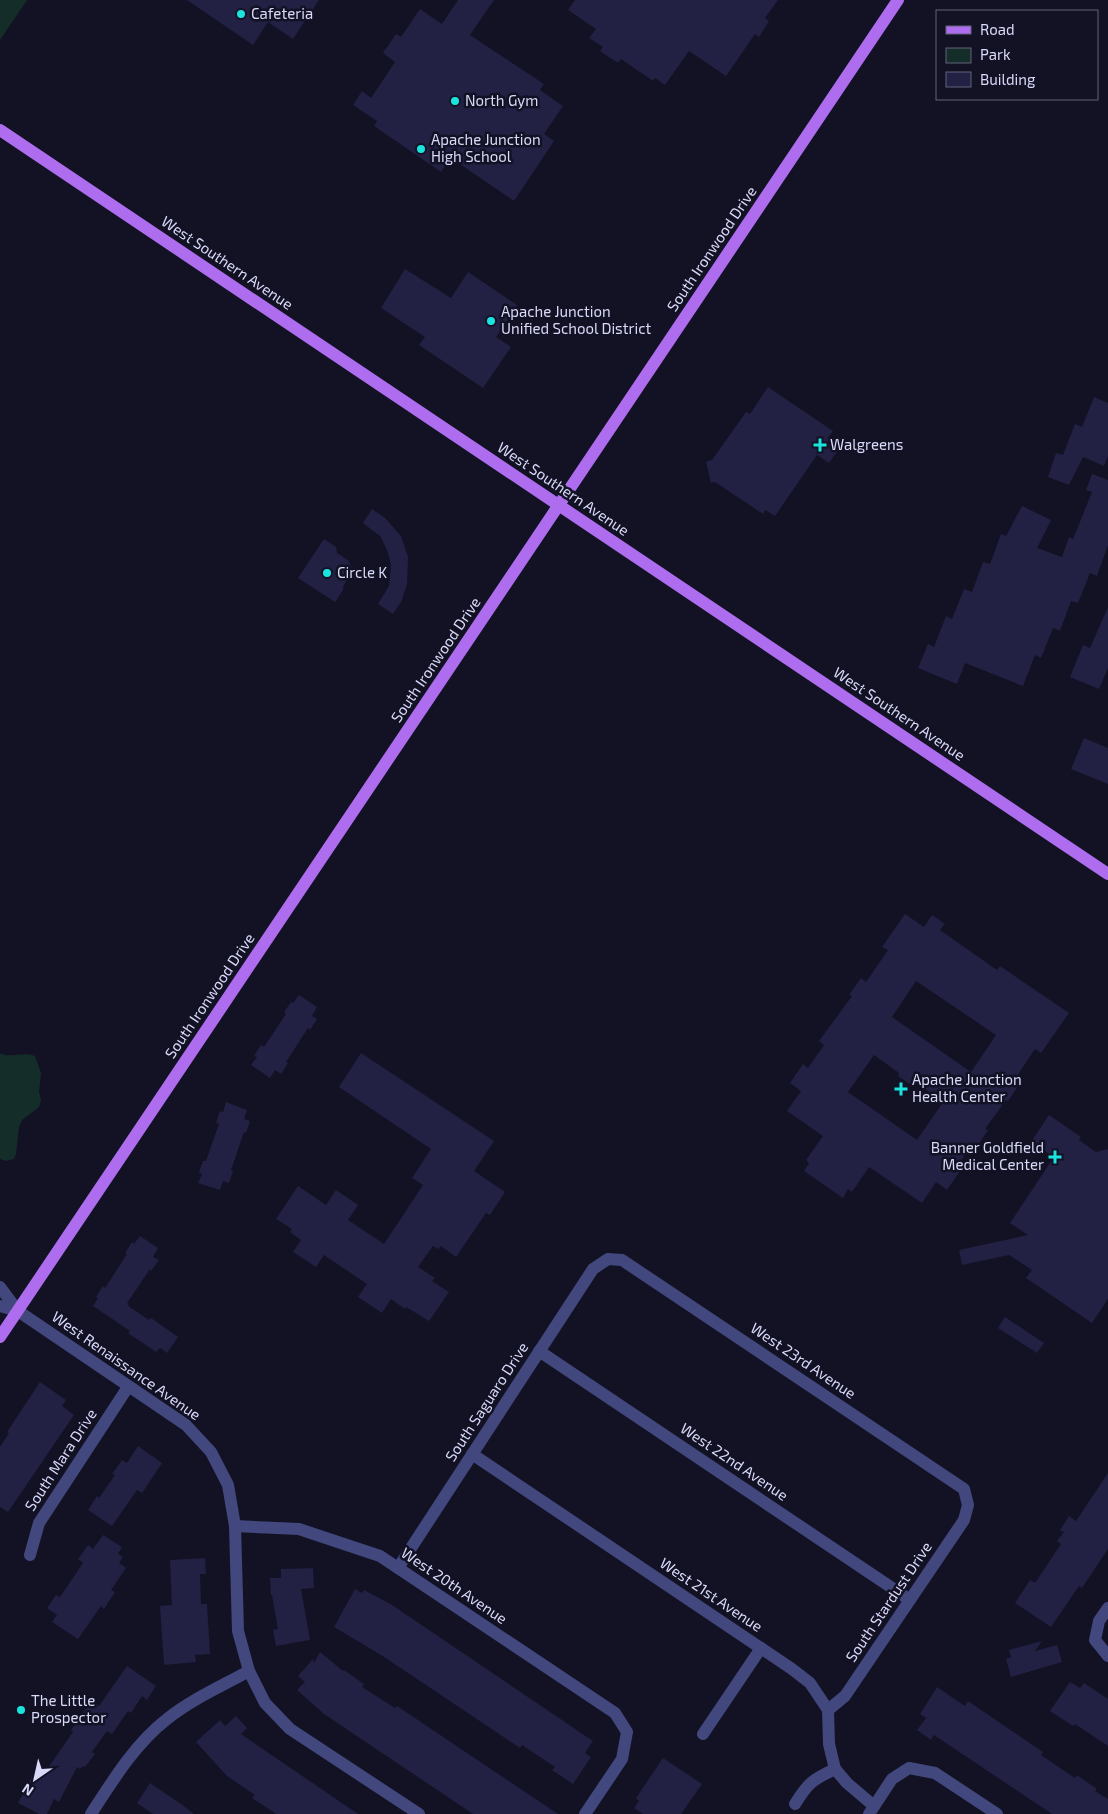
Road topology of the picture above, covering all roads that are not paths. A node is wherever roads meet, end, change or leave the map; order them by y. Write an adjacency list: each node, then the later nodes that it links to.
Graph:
1 (898, 0): 3 (main road, South Ironwood Drive)
2 (0, 130): 3 (main road, West Southern Avenue)
3 (559, 506): 4 (main road, West Southern Avenue); 8 (main road, South Ironwood Drive)
4 (1108, 874)
5 (608, 1259): 10 (street, South Saguaro Drive); 13 (street, West 23rd Avenue)
6 (0, 1288): 8 (street)
7 (0, 1306): 8 (street)
8 (18, 1311): 9 (main road, South Ironwood Drive); 11 (street, West Renaissance Avenue)
9 (0, 1337)
10 (539, 1351): 12 (street, South Saguaro Drive); 17 (street, West 22nd Avenue)
11 (128, 1387): 14 (street, West Renaissance Avenue); 15 (street, South Mara Drive)
12 (472, 1454): 16 (street, South Saguaro Drive); 19 (street, West 21st Avenue)
13 (968, 1505): 17 (street, South Stardust Drive)
14 (235, 1526): 16 (street, West 20th Avenue); 21 (street, West Renaissance Avenue)
15 (30, 1555)
16 (398, 1568): 29 (street, West 20th Avenue)
17 (910, 1600): 22 (street, South Stardust Drive)
18 (1108, 1608): 20 (street)
19 (761, 1648): 22 (street, West 21st Avenue); 23 (street)
20 (1108, 1656)
21 (250, 1671): 27 (street); 28 (street, West Renaissance Avenue)
22 (828, 1710): 24 (street)
23 (703, 1734)
24 (835, 1770): 25 (street); 26 (street)
25 (794, 1804)
26 (872, 1810): 30 (street)
27 (91, 1814)
28 (418, 1814)
29 (585, 1814)
30 (997, 1814)

